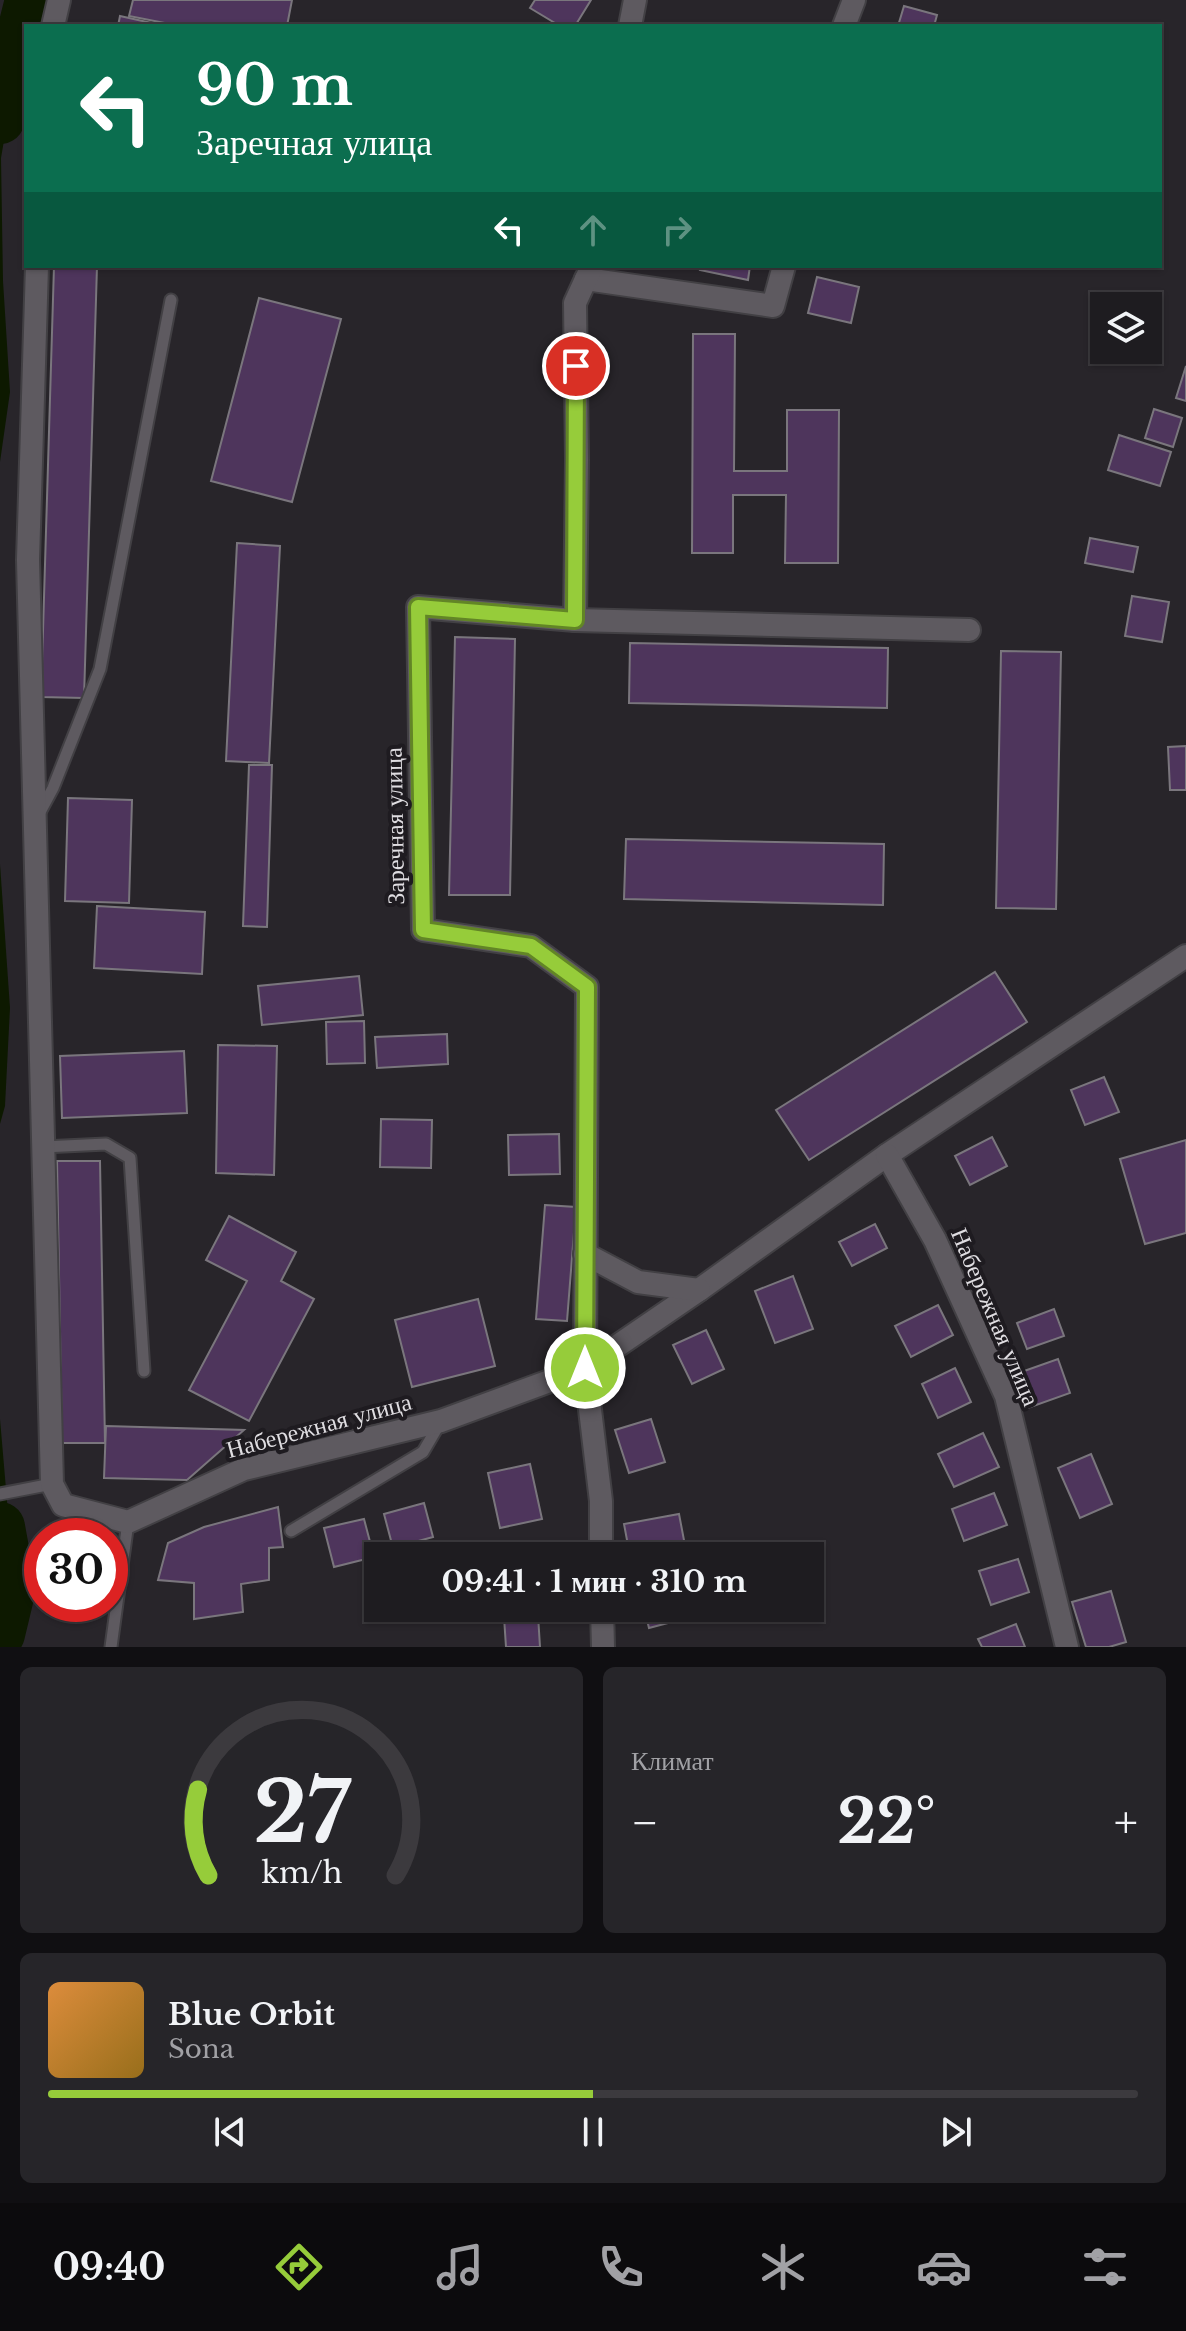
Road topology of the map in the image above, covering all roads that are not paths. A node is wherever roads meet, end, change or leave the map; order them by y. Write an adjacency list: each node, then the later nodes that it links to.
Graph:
1 (59, 0): 4 (street)
2 (635, 0): 5 (street)
3 (854, 0): 6 (street)
4 (53, 24)
5 (630, 24)
6 (845, 24)
7 (37, 268): 13 (street)
8 (783, 268): 9 (street)
9 (589, 272): 11 (street)
10 (171, 300): 13 (lane)
11 (575, 620): 12 (street, Заречная улица); 17 (street, Заречная улица)
12 (969, 630)
13 (35, 821): 15 (street)
14 (1186, 956): 16 (street, Набережная улица)
15 (43, 1147): 20 (lane); 22 (street)
16 (887, 1155): 18 (street, Набережная улица); 32 (street, Набережная улица)
17 (585, 1254): 18 (street); 19 (street, Заречная улица)
18 (699, 1290): 19 (street, Набережная улица)
19 (585, 1368): 21 (street, Набережная улица); 27 (street)
20 (144, 1371)
21 (441, 1421): 25 (street, Набережная улица); 26 (lane)
22 (52, 1484): 23 (lane); 24 (street)
23 (0, 1494)
24 (113, 1518)
25 (128, 1522)
26 (291, 1531)
27 (601, 1542)
28 (114, 1622): 30 (lane)
29 (602, 1622): 31 (street)
30 (111, 1647)
31 (603, 1647)
32 (1067, 1647)

